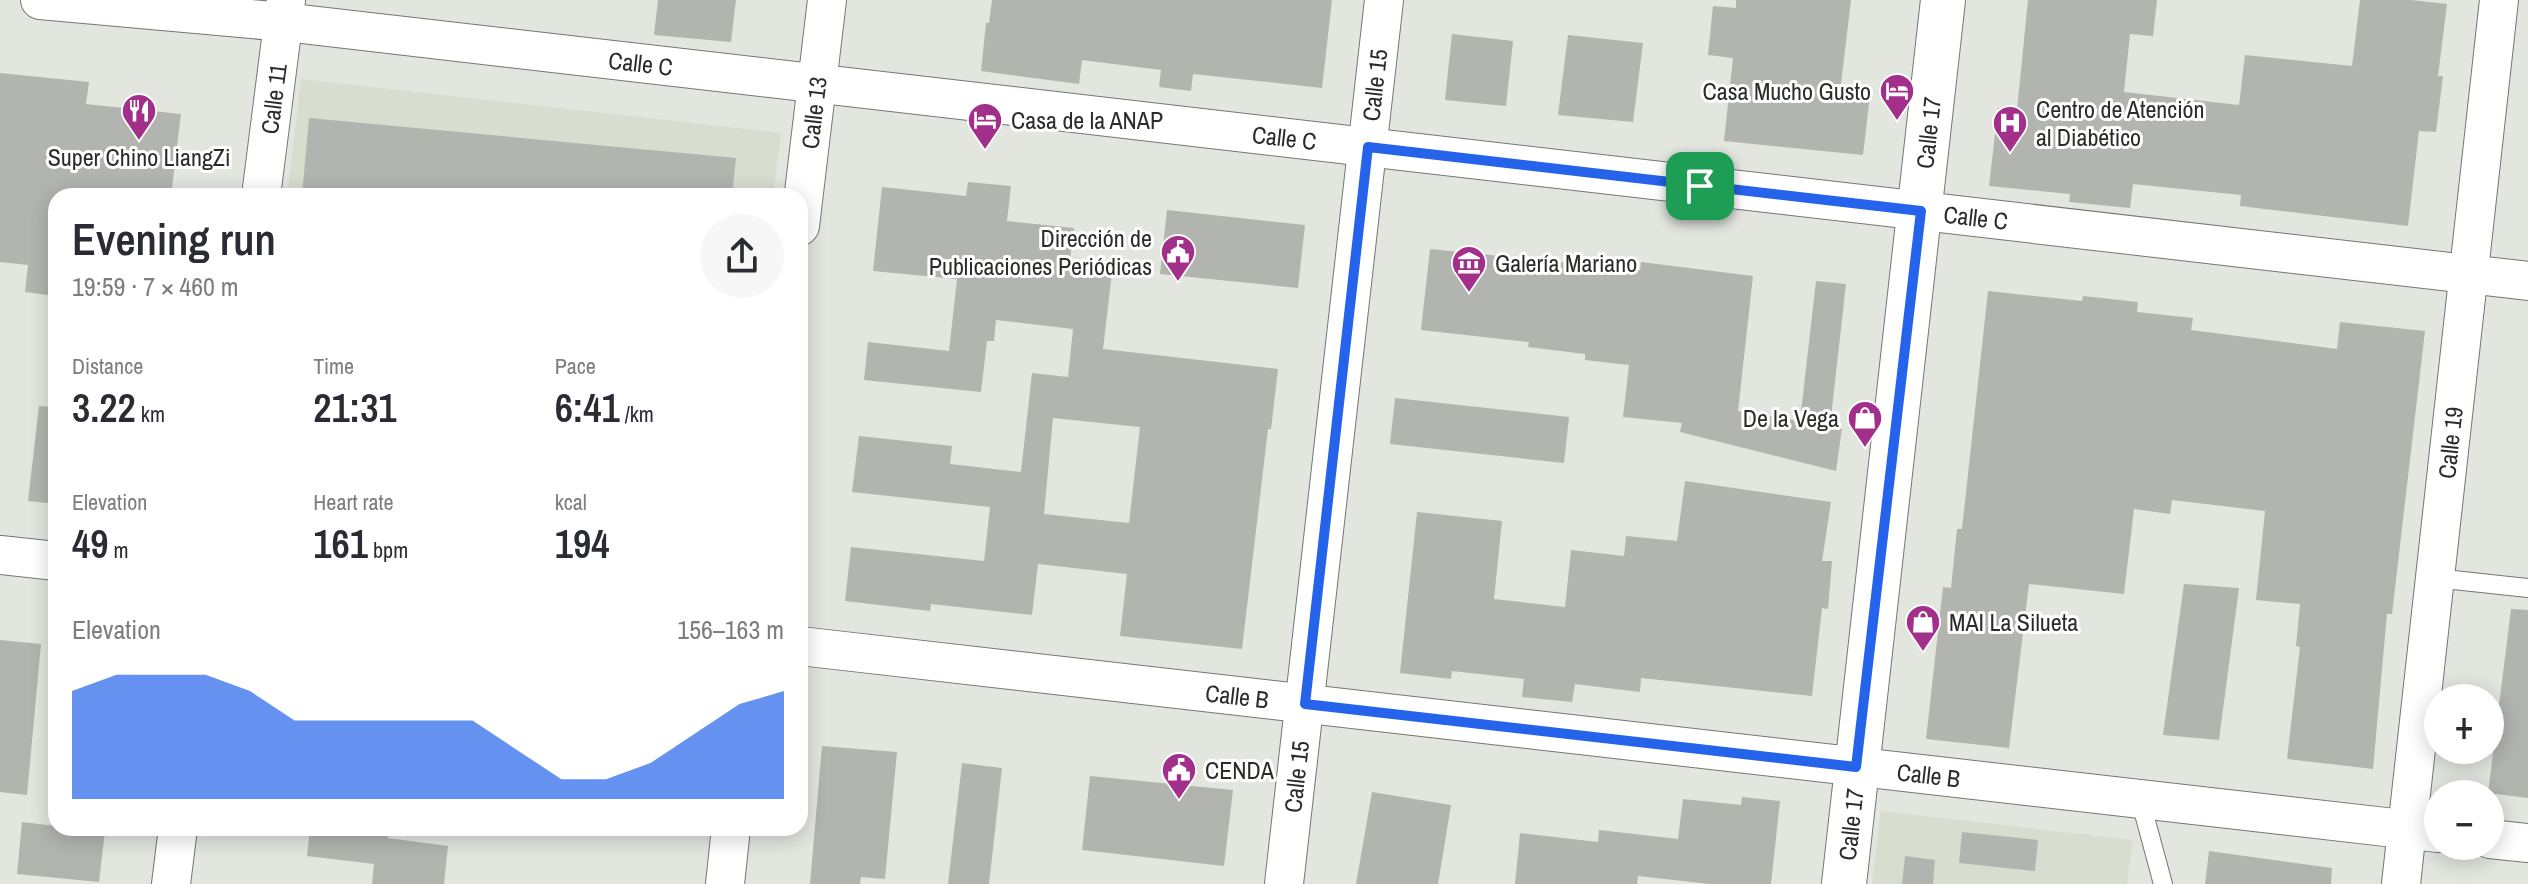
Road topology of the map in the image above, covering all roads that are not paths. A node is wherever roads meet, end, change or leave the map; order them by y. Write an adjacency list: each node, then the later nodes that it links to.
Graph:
1 (40, 0): 6 (street, Calle C)
2 (827, 0): 7 (street, Calle 13)
3 (1384, 0): 8 (street, Calle 15)
4 (1943, 0): 11 (street, Calle 17)
5 (2499, 0): 12 (street, Calle 19)
6 (285, 11): 7 (street, Calle C); 9 (street, Calle 11)
7 (817, 84): 8 (street, Calle C); 10 (street, Calle 13)
8 (1368, 147): 11 (street, Calle C); 19 (street, Calle 15)
9 (262, 188)
10 (805, 188)
11 (1921, 211): 12 (street, Calle C); 20 (street, Calle 17)
12 (2469, 275): 13 (street, Calle C); 16 (street, Calle 19)
13 (2528, 281)
14 (0, 555): 15 (street)
15 (48, 560)
16 (2435, 578): 17 (lane); 22 (street, Calle 19)
17 (2528, 588)
18 (808, 647): 19 (street, Calle B)
19 (1305, 704): 20 (street, Calle B); 29 (street, Calle 15)
20 (1856, 767): 21 (street, Calle B); 30 (street, Calle 17)
21 (2140, 799): 22 (street, Calle B); 31 (lane)
22 (2423, 831): 32 (street, Calle 19)
23 (177, 836): 27 (street)
24 (730, 836): 28 (street)
25 (2504, 840): 26 (street)
26 (2528, 843)
27 (171, 884)
28 (725, 884)
29 (1284, 884)
30 (1844, 884)
31 (2163, 884)
32 (2401, 884)

